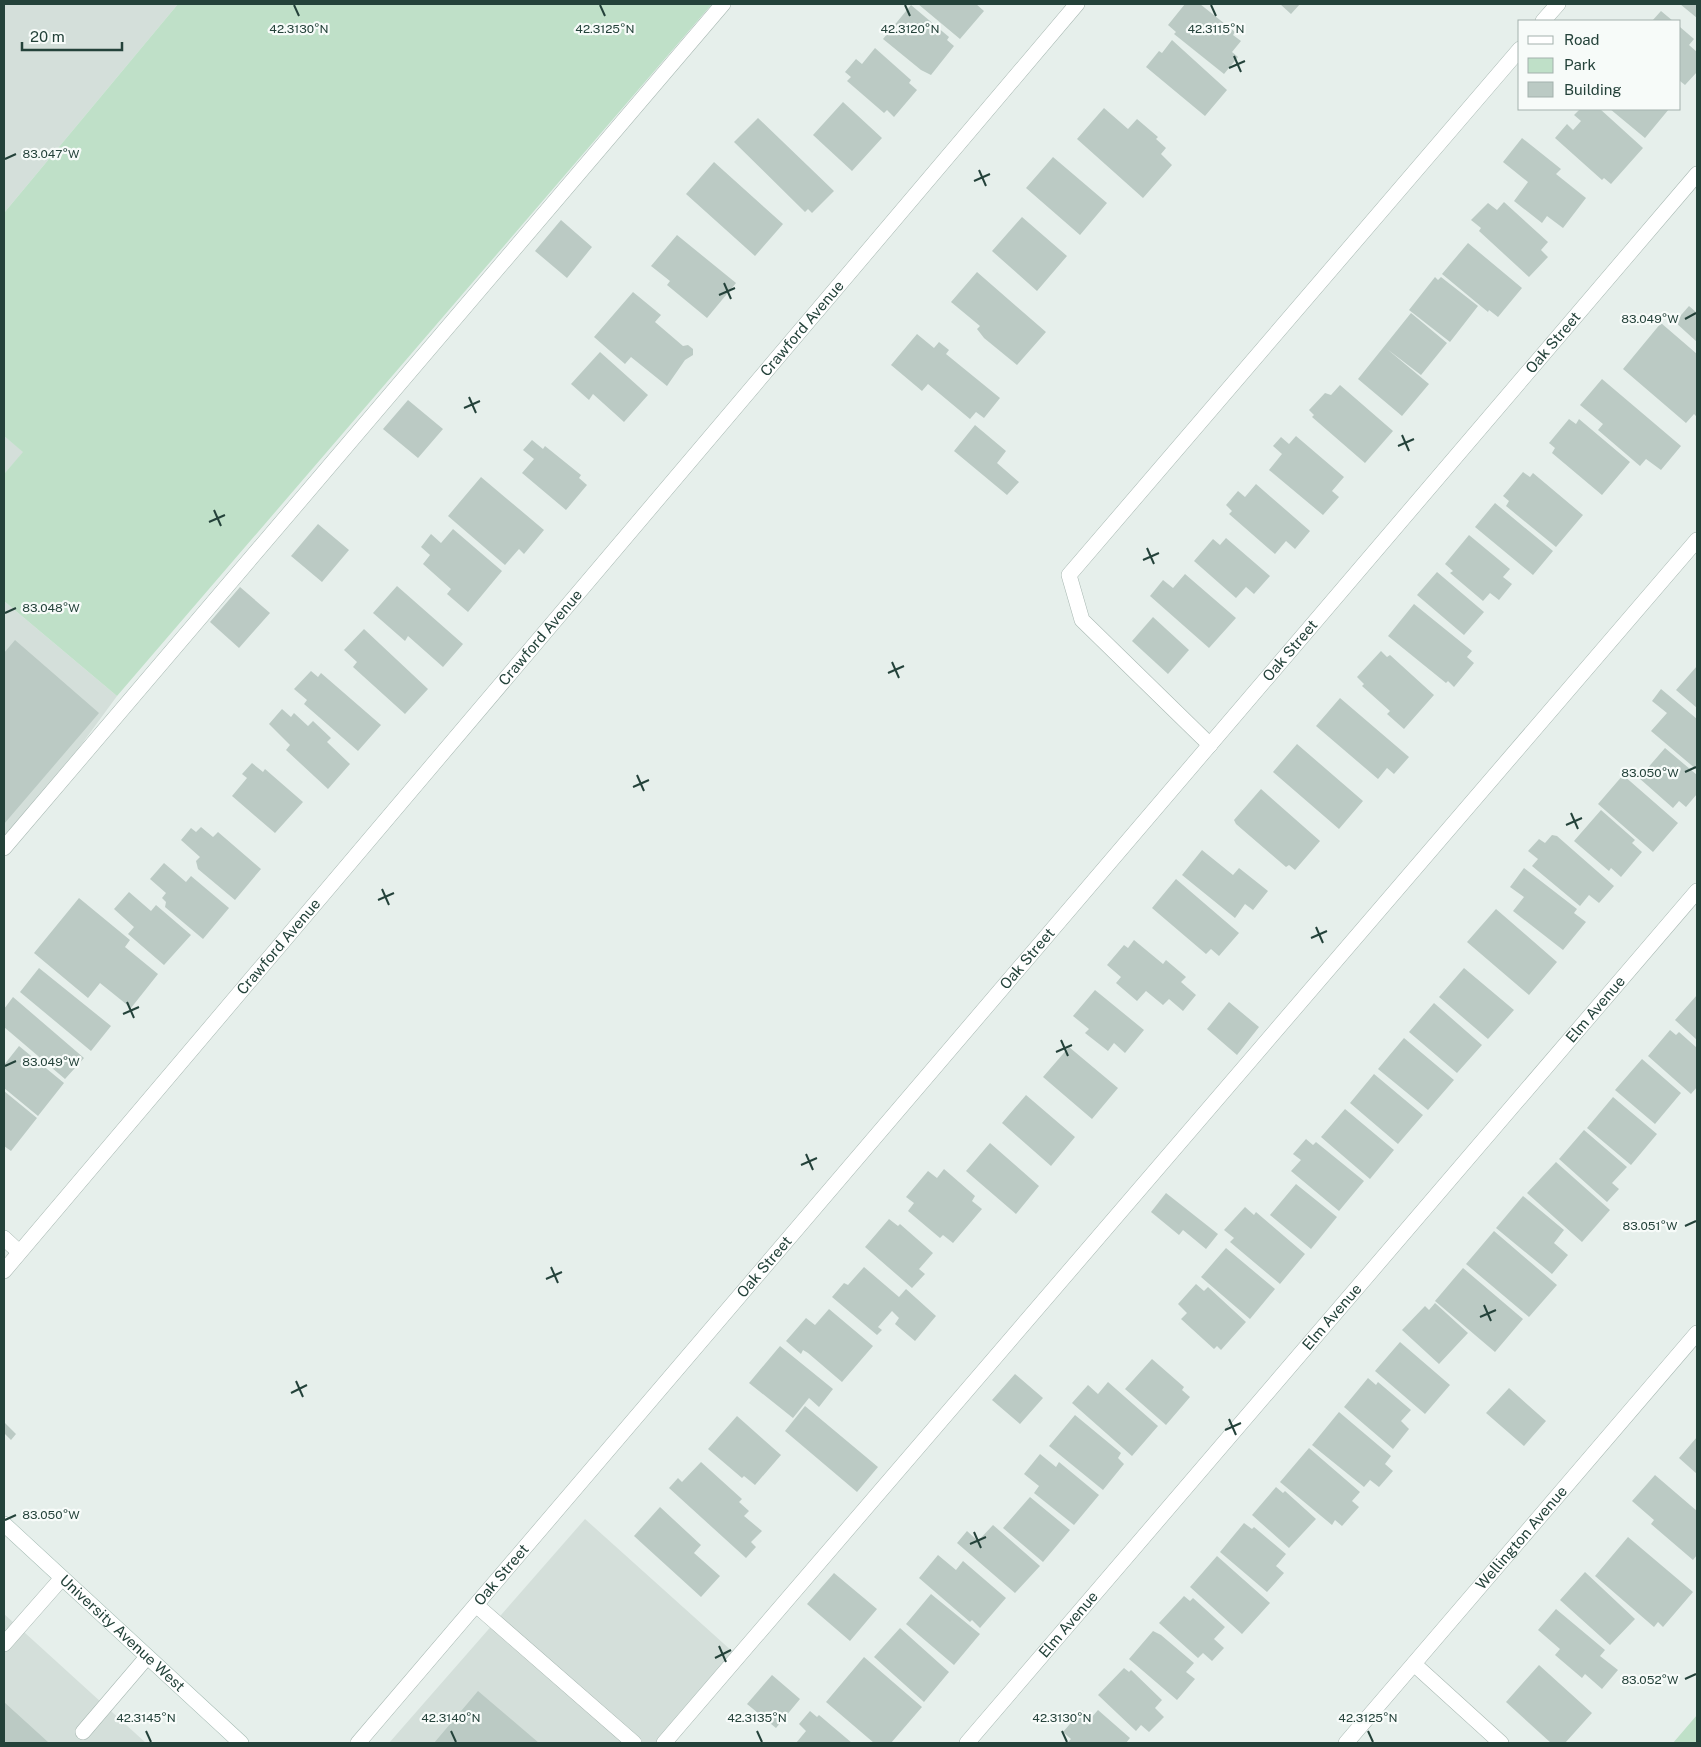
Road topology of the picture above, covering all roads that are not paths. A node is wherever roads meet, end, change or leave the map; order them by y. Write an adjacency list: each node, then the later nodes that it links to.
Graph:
1 (723, 4): 9 (street)
2 (1077, 4): 12 (street, Crawford Avenue)
3 (1558, 4): 4 (street)
4 (1545, 20)
5 (1518, 51): 8 (street)
6 (1697, 174): 8 (street, Oak Street)
7 (1697, 540): 25 (street)
8 (1210, 745): 17 (street, Oak Street)
9 (4, 848)
10 (1697, 891): 26 (street, Elm Avenue)
11 (4, 1238): 12 (street)
12 (20, 1252): 13 (street, Crawford Avenue)
13 (4, 1271)
14 (1697, 1333): 20 (street, Wellington Avenue)
15 (4, 1524): 16 (street, University Avenue West)
16 (62, 1578): 18 (street); 19 (street, University Avenue West)
17 (476, 1605): 23 (street, Oak Street); 24 (street)
18 (4, 1644)
19 (147, 1657): 21 (street); 22 (street, University Avenue West)
20 (1414, 1664): 27 (street, Wellington Avenue); 28 (street)
21 (83, 1732)
22 (241, 1743)
23 (358, 1743)
24 (634, 1743)
25 (664, 1743)
26 (967, 1743)
27 (1346, 1743)
28 (1501, 1743)

